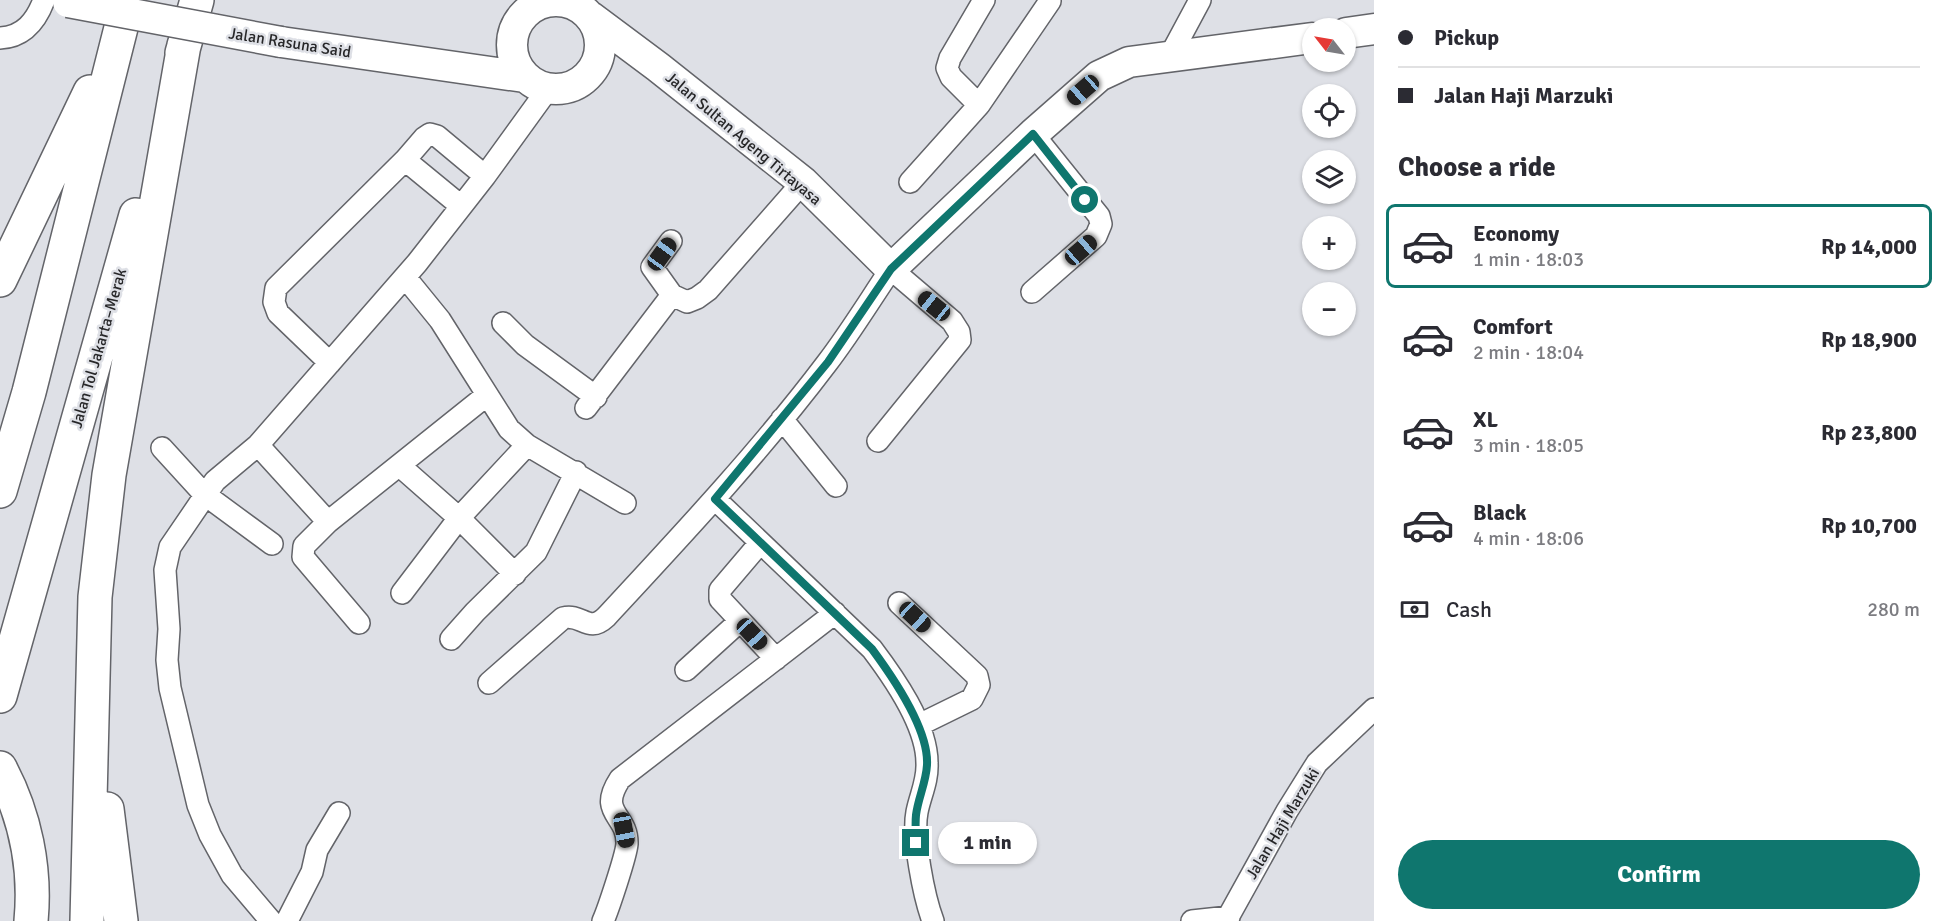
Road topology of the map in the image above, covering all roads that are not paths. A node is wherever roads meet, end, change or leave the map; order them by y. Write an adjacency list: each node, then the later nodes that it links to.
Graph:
1 (44, 0): 12 (street)
2 (58, 0): 16 (main road, Jalan Rasuna Said, bridge)
3 (196, 0): 14 (highway, Jalan Tol Jakarta–Merak)
4 (984, 0): 17 (street)
5 (1200, 0): 15 (street)
6 (1050, 1): 17 (street)
7 (537, 2): 9 (main road); 16 (main road)
8 (124, 15): 27 (highway); 32 (highway)
9 (591, 17): 16 (main road); 21 (main road, Jalan Sultan Ageng Tirtayasa)
10 (1374, 29): 11 (main road)
11 (1356, 32)
12 (0, 38)
13 (1302, 39): 15 (main road)
14 (184, 45): 61 (highway); 62 (highway, Jalan Tol Jakarta–Merak)
15 (1170, 56): 18 (main road)
16 (536, 83): 20 (street)
17 (979, 105): 22 (street)
18 (1033, 134): 25 (main road); 28 (street)
19 (405, 160): 20 (street); 23 (street); 31 (street)
20 (485, 176): 23 (street)
21 (803, 182): 25 (main road, Jalan Sultan Ageng Tirtayasa); 29 (street)
22 (910, 182)
23 (461, 206): 26 (street)
24 (671, 241): 29 (street)
25 (891, 269): 34 (street); 35 (street)
26 (405, 277): 31 (street); 33 (street)
27 (0, 280)
28 (1032, 292)
29 (672, 295): 30 (street)
30 (503, 323)
31 (330, 363): 36 (street)
32 (29, 392): 39 (highway); 43 (highway)
33 (487, 395): 37 (street); 40 (street)
34 (782, 419): 42 (street); 45 (street)
35 (878, 441)
36 (258, 445): 44 (street); 48 (street)
37 (527, 445): 41 (street); 47 (street)
38 (162, 448): 44 (street)
39 (0, 459)
40 (400, 466): 47 (street); 48 (street)
41 (576, 472): 46 (street); 51 (street)
42 (836, 486)
43 (0, 491)
44 (204, 494): 50 (street); 71 (street)
45 (715, 499): 49 (street); 60 (street)
46 (625, 503)
47 (459, 518): 51 (street); 52 (street)
48 (328, 522): 56 (street)
49 (760, 543): 54 (street); 55 (street)
50 (272, 544)
51 (515, 574): 57 (street)
52 (402, 594)
53 (899, 603): 64 (street)
54 (835, 613): 58 (street); 64 (street)
55 (740, 621): 58 (street); 59 (street)
56 (359, 623)
57 (451, 639)
58 (776, 659): 73 (street)
59 (686, 670)
60 (489, 682)
61 (93, 691): 69 (highway); 70 (highway)
62 (0, 696)
63 (1374, 709): 67 (street, Jalan Haji Marzuki)
64 (919, 724): 74 (street)
65 (0, 768): 68 (highway)
66 (339, 813): 72 (street)
67 (1227, 919): 75 (street)
68 (31, 921)
69 (87, 921)
70 (121, 921)
71 (271, 921)
72 (287, 921)
73 (603, 921)
74 (933, 921)
75 (1192, 921)

